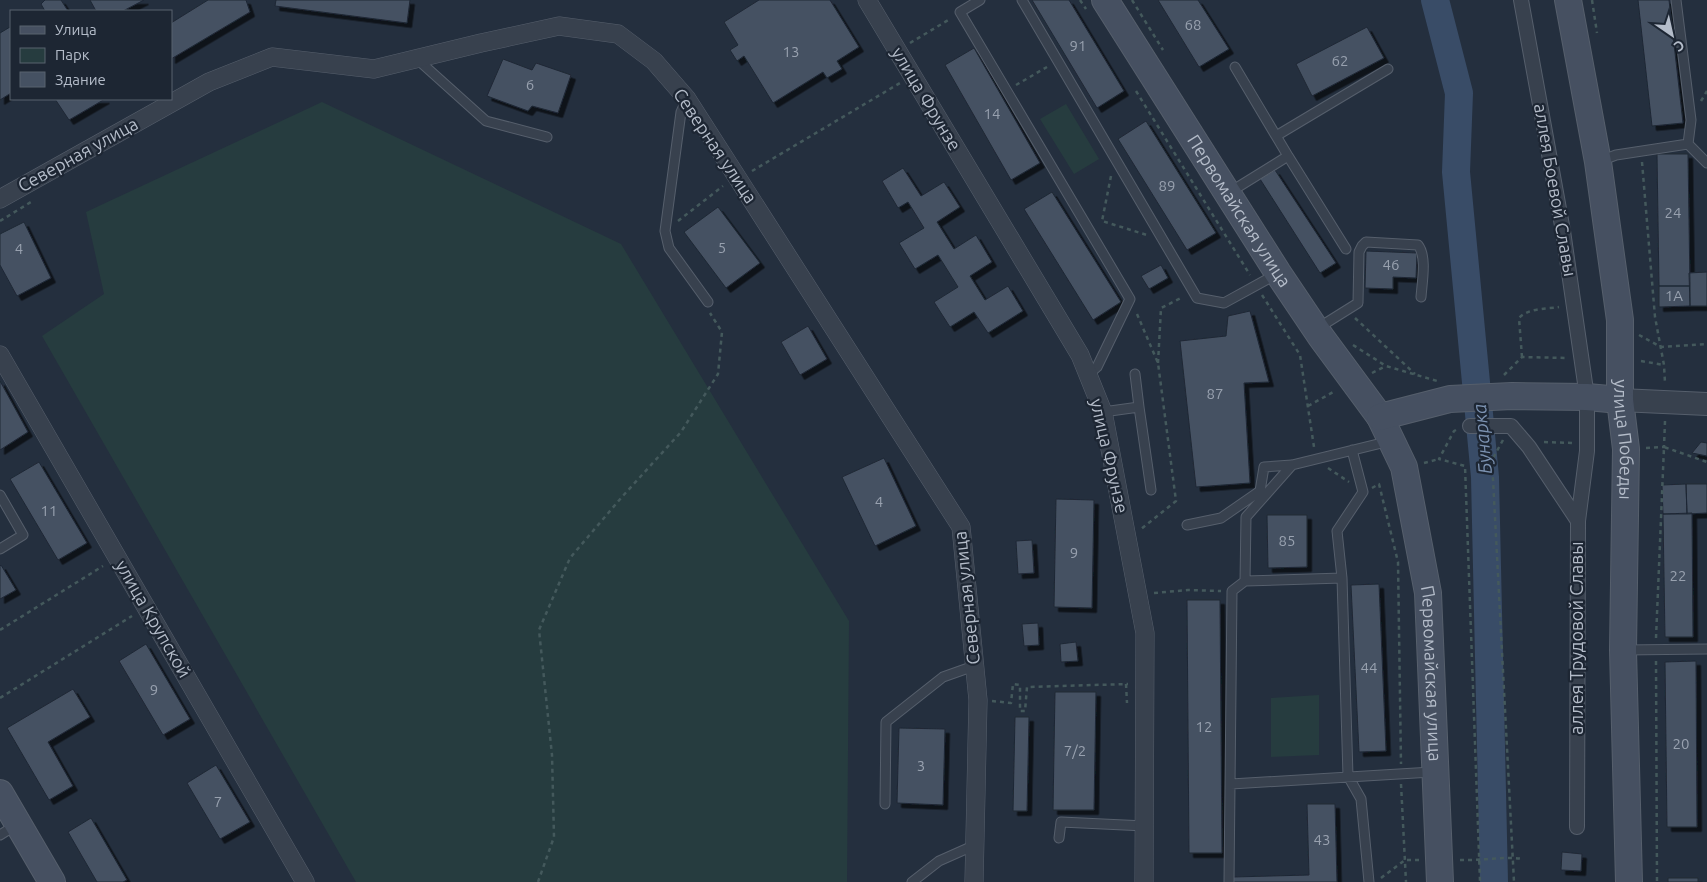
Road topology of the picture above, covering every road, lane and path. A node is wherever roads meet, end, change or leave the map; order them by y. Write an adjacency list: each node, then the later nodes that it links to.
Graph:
1 (867, 0): 54 (street, улица Фрунзе)
2 (980, 0): 10 (lane)
3 (1022, 0): 14 (lane)
4 (1080, 0): 9 (path)
5 (1132, 0): 12 (path)
6 (1521, 0): 42 (street, аллея Боевой Славы)
7 (1568, 0): 27 (main road, улица Победы)
8 (1676, 0): 23 (lane)
9 (1098, 8): 30 (main road, Первомайская улица)
10 (960, 12): 11 (path); 40 (lane)
11 (907, 44)
12 (1163, 50)
13 (417, 58): 20 (street, Северная улица); 22 (lane); 32 (street, Северная улица)
14 (1057, 61): 17 (path); 26 (lane)
15 (1234, 67): 21 (lane)
16 (1388, 69): 21 (lane)
17 (1020, 83)
18 (1132, 84): 37 (path)
19 (887, 90): 29 (path)
20 (687, 99): 29 (street, Северная улица); 41 (lane)
21 (1276, 136): 25 (lane)
22 (547, 138)
23 (1688, 144): 24 (lane); 28 (lane)
24 (1641, 152): 27 (lane); 47 (path)
25 (1288, 156): 30 (lane); 36 (lane)
26 (1115, 158): 35 (lane); 35 (path)
27 (1598, 162): 59 (main road, улица Победы)
28 (1707, 164)
29 (738, 180): 34 (path); 86 (street, Северная улица)
30 (1227, 194): 37 (main road, Первомайская улица)
31 (37, 198): 33 (path)
32 (0, 199)
33 (0, 221)
34 (675, 224)
35 (1162, 239): 38 (lane)
36 (1346, 249)
37 (1267, 279): 38 (lane); 44 (main road, Первомайская улица); 68 (path)
38 (1193, 291): 51 (path)
39 (1422, 297): 43 (lane)
40 (1130, 299): 51 (path); 54 (lane)
41 (708, 302): 106 (path)
42 (1574, 305): 49 (path); 50 (street, аллея Боевой Славы)
43 (1346, 310): 44 (lane); 55 (path)
44 (1316, 330): 63 (main road, Первомайская улица)
45 (1350, 343): 55 (path)
46 (1707, 344): 47 (path)
47 (1661, 347): 52 (path)
48 (0, 355): 77 (street, улица Крупской)
49 (1522, 357): 50 (path); 56 (path)
50 (1582, 358): 57 (street, аллея Боевой Славы)
51 (1158, 363): 75 (path)
52 (1664, 365)
53 (1135, 374): 61 (lane)
54 (1088, 375): 62 (street, улица Фрунзе)
55 (1416, 375): 58 (path)
56 (1506, 387): 57 (main road); 58 (main road)
57 (1587, 389): 59 (main road); 73 (street, аллея Трудовой Славы)
58 (1445, 390): 63 (main road)
59 (1620, 400): 60 (street); 85 (main road, улица Победы)
60 (1707, 404)
61 (1139, 407): 62 (lane); 70 (lane)
62 (1103, 412): 87 (street, улица Фрунзе)
63 (1380, 418): 66 (main road, Первомайская улица)
64 (1470, 426): 65 (street); 114 (path)
65 (1511, 426): 73 (street); 101 (path)
66 (1392, 440): 67 (lane); 90 (main road, Первомайская улица)
67 (1352, 450): 68 (lane); 71 (lane)
68 (1316, 460): 69 (lane); 71 (path)
69 (1292, 465): 74 (lane); 79 (lane)
70 (1151, 490)
71 (1363, 492): 78 (lane); 91 (path)
72 (0, 495): 76 (lane)
73 (1578, 521): 97 (street, аллея Трудовой Славы)
74 (1188, 525)
75 (1135, 534)
76 (0, 549)
77 (117, 558): 82 (street, улица Крупской); 83 (path)
78 (1342, 578): 79 (lane); 92 (lane)
79 (1245, 581): 80 (lane)
80 (1232, 591): 81 (path); 93 (lane)
81 (1148, 594)
82 (146, 607): 88 (path); 105 (street, улица Крупской)
83 (0, 630)
84 (1707, 648): 85 (lane)
85 (1622, 650): 116 (main road, улица Победы)
86 (974, 666): 95 (lane); 100 (street, Северная улица)
87 (1145, 686): 89 (path); 96 (street, улица Фрунзе)
88 (0, 698)
89 (1011, 703)
90 (1434, 772): 91 (lane); 113 (main road, Первомайская улица)
91 (1401, 775): 92 (lane); 112 (path)
92 (1348, 776): 93 (lane); 111 (lane)
93 (1231, 784): 110 (lane)
94 (0, 793): 98 (main road)
95 (885, 804)
96 (1145, 826): 99 (lane); 109 (street, улица Фрунзе)
97 (1577, 827)
98 (9, 829): 104 (main road)
99 (1059, 838)
100 (975, 845): 107 (lane); 108 (street, Северная улица)
101 (1513, 858): 102 (path); 103 (path); 115 (path)
102 (1523, 859)
103 (1486, 860)
104 (52, 882)
105 (305, 882)
106 (538, 882)
107 (912, 882)
108 (974, 882)
109 (1144, 882)
110 (1229, 882)
111 (1369, 882)
112 (1406, 882)
113 (1440, 882)
114 (1480, 882)
115 (1514, 882)
116 (1629, 882)

